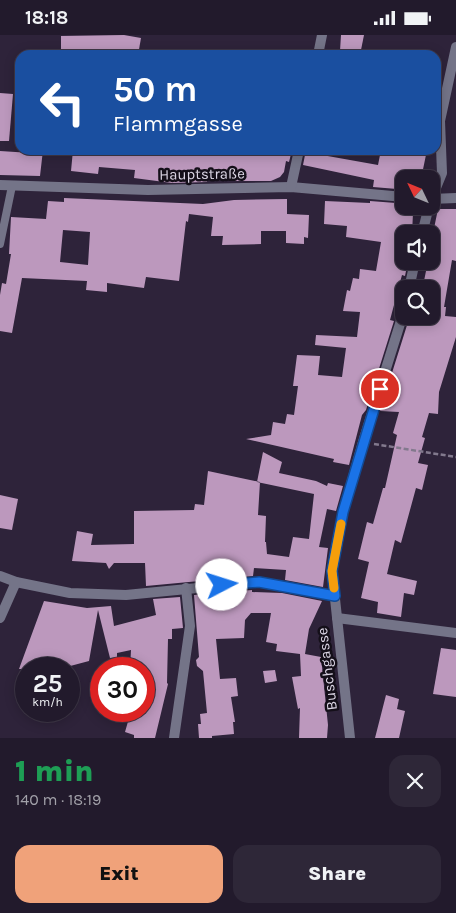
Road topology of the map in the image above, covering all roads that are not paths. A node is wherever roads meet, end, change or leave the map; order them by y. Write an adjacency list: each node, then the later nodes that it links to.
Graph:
1 (322, 35): 3 (street)
2 (456, 47): 4 (street)
3 (319, 50)
4 (441, 116)
5 (441, 147): 7 (street)
6 (298, 155): 10 (street)
7 (440, 178)
8 (0, 185): 9 (street, Hauptstraße)
9 (12, 186): 10 (street, Hauptstraße); 14 (lane)
10 (291, 187): 11 (street, Hauptstraße)
11 (395, 196)
12 (440, 199): 13 (street)
13 (456, 199)
14 (0, 244)
15 (400, 325): 19 (street, Buschgasse)
16 (0, 576): 17 (street)
17 (16, 582): 18 (street); 21 (street)
18 (186, 588): 19 (street); 23 (street)
19 (335, 596): 20 (street, Buschgasse)
20 (337, 617): 22 (street); 24 (street, Buschgasse)
21 (0, 619)
22 (456, 633)
23 (174, 738)
24 (350, 738)

